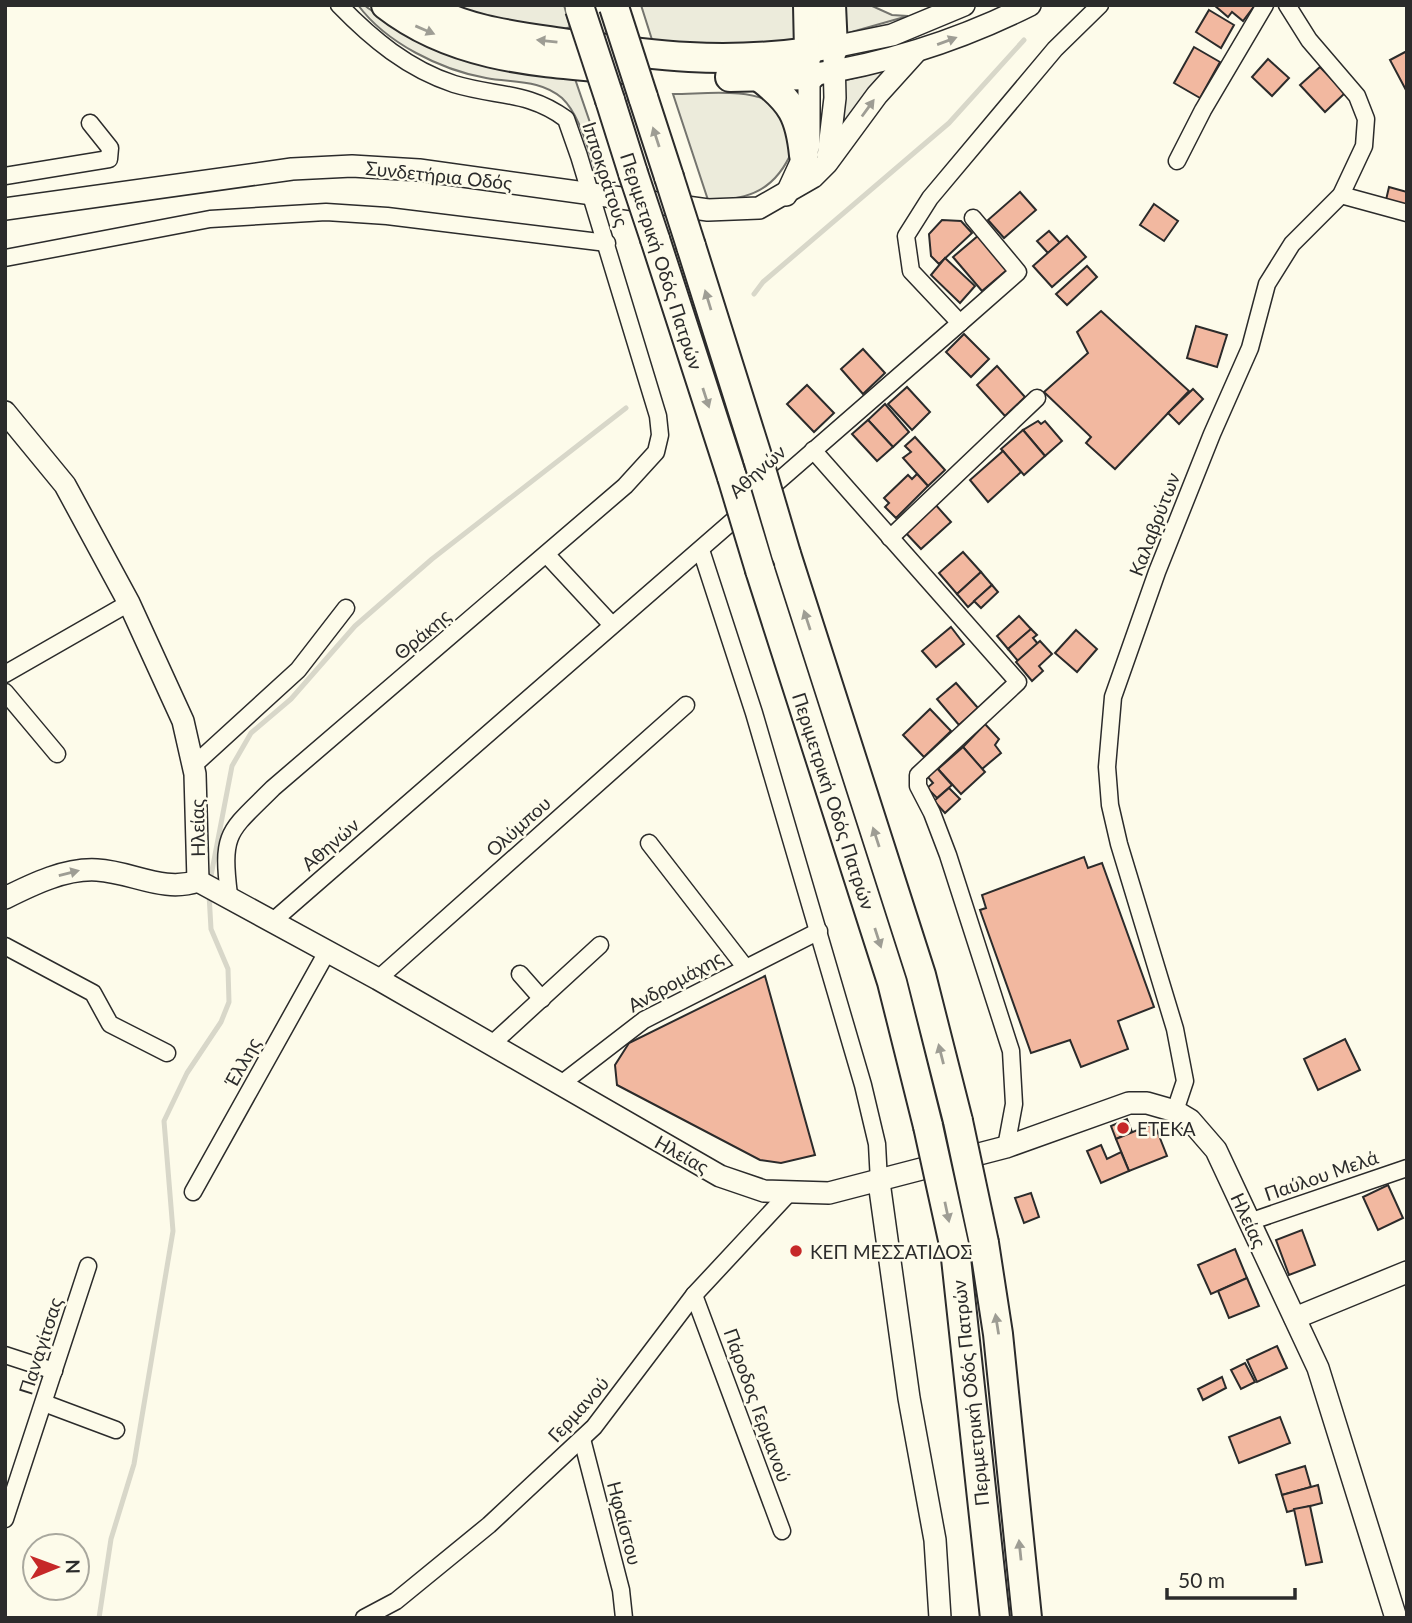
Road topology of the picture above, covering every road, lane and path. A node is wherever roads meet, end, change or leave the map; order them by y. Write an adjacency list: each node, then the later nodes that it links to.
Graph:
1 (339, 5): 20 (street, Ιπποκράτους)
2 (386, 5): 15 (highway, one-way to 15)
3 (421, 5): 14 (highway, one-way to 3)
4 (808, 5): 14 (highway)
5 (831, 5): 14 (highway)
6 (964, 5): 14 (main road)
7 (1030, 5): 13 (main road, one-way to 7)
8 (1100, 5): 27 (street)
9 (1265, 5): 18 (street)
10 (1287, 5): 21 (street, Καλαβρύτων)
11 (614, 6): 80 (highway, Περιμετρική Οδός Πατρών, one-way to 11, bridge)
12 (579, 7): 79 (highway, Περιμετρική Οδός Πατρών, one-way to 79, bridge)
13 (915, 53): 14 (main road); 17 (main road, one-way to 13)
14 (822, 62): 15 (highway); 17 (main road, Συνδετήρια Οδός)
15 (761, 78): 17 (highway)
16 (90, 123): 19 (street)
17 (816, 159): 20 (main road, Συνδετήρια Οδός)
18 (1177, 161)
19 (5, 176)
20 (591, 195): 22 (main road, Συνδετήρια Οδός); 25 (street, Ιπποκράτους)
21 (1340, 195): 23 (street); 58 (street, Καλαβρύτων)
22 (5, 209)
23 (1407, 213)
24 (973, 218): 27 (street, Αθηνών)
25 (607, 243): 26 (street); 29 (street, Ιπποκράτους)
26 (5, 258)
27 (960, 323): 31 (street, Αθηνών)
28 (1037, 398): 32 (street)
29 (657, 410): 34 (street, Θράκης)
30 (5, 412): 35 (main road, Ηλείας)
31 (813, 450): 32 (street); 33 (street, Αθηνών)
32 (890, 538): 59 (street)
33 (701, 550): 37 (street, Αθηνών); 47 (street)
34 (547, 555): 37 (street); 44 (street, Θράκης)
35 (129, 603): 38 (street); 42 (main road, Ηλείας)
36 (346, 608): 42 (street)
37 (612, 625): 46 (street, Αθηνών)
38 (5, 674)
39 (5, 692): 41 (street)
40 (686, 705): 53 (street, Ολύμπου)
41 (57, 754)
42 (194, 765): 44 (main road, Ηλείας)
43 (649, 844): 51 (street)
44 (212, 887): 45 (main road, one-way to 44); 46 (main road, Ηλείας)
45 (5, 898)
46 (273, 921): 50 (main road, Ηλείας)
47 (819, 931): 51 (street, Ανδρομάχης); 61 (street)
48 (600, 945): 54 (street)
49 (5, 946): 56 (street)
50 (327, 952): 53 (main road, Ηλείας); 62 (street, Έλλης)
51 (745, 967): 57 (street, Ανδρομάχης)
52 (520, 974): 54 (street)
53 (379, 979): 55 (main road, Ηλείας)
54 (542, 999): 55 (street)
55 (492, 1044): 57 (main road, Ηλείας)
56 (167, 1053)
57 (561, 1084): 63 (main road, Ηλείας)
58 (1175, 1111): 59 (main road, Ηλείας); 64 (main road, Ηλείας)
59 (1006, 1147): 61 (main road, Ηλείας)
60 (1407, 1168): 64 (street, Παύλου Μελά)
61 (879, 1182): 63 (main road, Ηλείας); 78 (main road)
62 (193, 1192)
63 (789, 1194): 67 (street, Γερμανού)
64 (1249, 1222): 68 (main road, Ηλείας)
65 (88, 1266): 70 (street, Παναγίτσας)
66 (1407, 1272): 68 (main road)
67 (694, 1295): 73 (street, Γερμανού); 75 (street, Πάροδος Γερμανού)
68 (1295, 1318): 81 (main road, Ηλείας)
69 (5, 1355): 70 (street)
70 (54, 1371): 71 (street, Παναγίτσας)
71 (44, 1403): 72 (street); 74 (street, Παναγίτσας)
72 (116, 1430)
73 (582, 1439): 76 (street, Γερμανού); 77 (street, Ηφαίστου)
74 (5, 1519)
75 (782, 1531)
76 (364, 1618)
77 (624, 1618)
78 (940, 1618)
79 (995, 1618)
80 (1027, 1618)
81 (1396, 1618)

